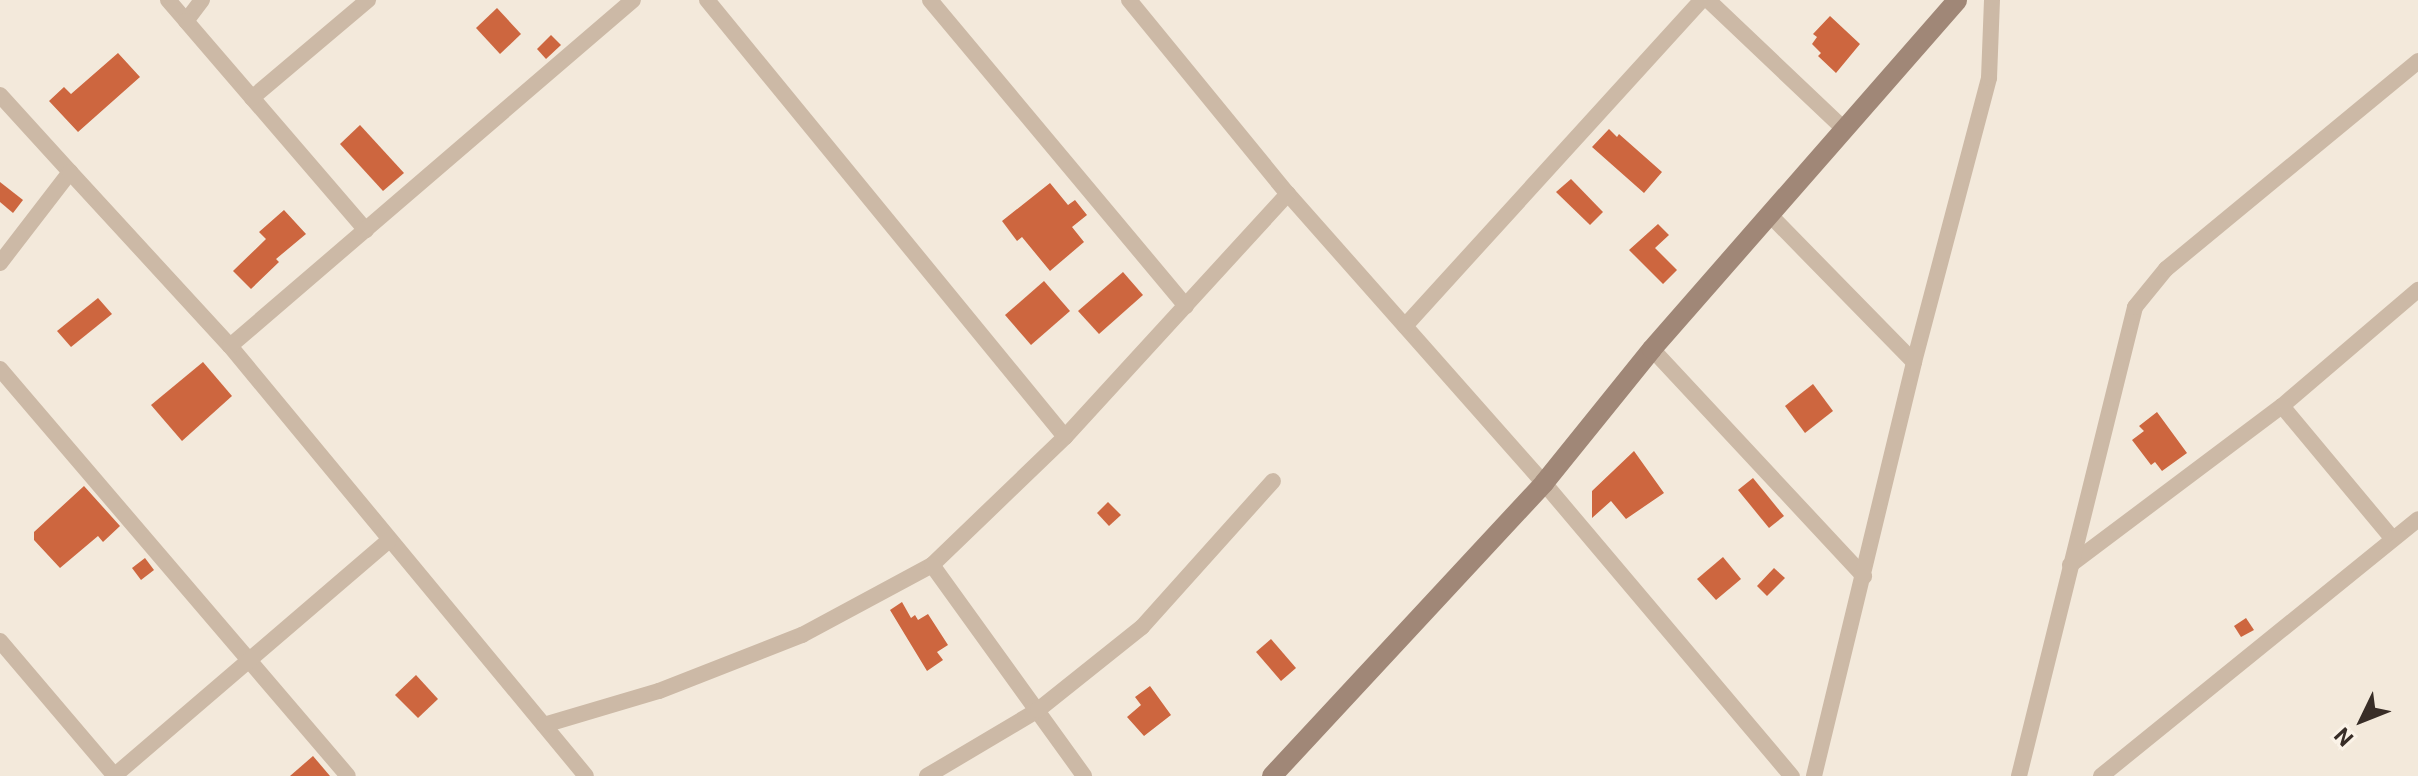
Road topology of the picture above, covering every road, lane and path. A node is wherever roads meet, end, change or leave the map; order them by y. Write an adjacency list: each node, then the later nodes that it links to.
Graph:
1 (168, 0): 11 (street)
2 (202, 0): 11 (street)
3 (368, 0): 14 (street)
4 (633, 0): 19 (street)
5 (707, 0): 29 (street)
6 (930, 0): 22 (street)
7 (1129, 0): 17 (street)
8 (1705, 0): 15 (street); 23 (street)
9 (1957, 0): 15 (street)
10 (1992, 0): 26 (street)
11 (186, 21): 14 (street)
12 (2418, 61): 36 (street)
13 (0, 95): 16 (street)
14 (252, 98): 19 (street)
15 (1843, 128): 18 (street)
16 (70, 172): 20 (street); 24 (street)
17 (1288, 194): 22 (street); 23 (street)
18 (1769, 214): 25 (street); 26 (street)
19 (366, 230): 24 (street)
20 (0, 263)
21 (2418, 290): 28 (street)
22 (1186, 306): 29 (street)
23 (1405, 326): 31 (street)
24 (230, 346): 34 (street)
25 (1652, 349): 31 (street); 37 (street)
26 (1914, 362): 37 (street)
27 (0, 369): 39 (street)
28 (2282, 406): 33 (street); 36 (street)
29 (1065, 437): 35 (street)
30 (1273, 481): 40 (street)
31 (1544, 483): 47 (street); 48 (street)
32 (2418, 519): 33 (street)
33 (2392, 538): 51 (street)
34 (389, 540): 39 (street); 41 (street)
35 (932, 565): 40 (street); 41 (street)
36 (2070, 565): 50 (street)
37 (1864, 576): 49 (street)
38 (0, 641): 42 (street)
39 (251, 660): 42 (street); 43 (street)
40 (1038, 710): 45 (street); 46 (street)
41 (544, 725): 44 (street)
42 (115, 776)
43 (348, 776)
44 (586, 776)
45 (927, 776)
46 (1084, 776)
47 (1272, 776)
48 (1792, 776)
49 (1814, 776)
50 (2019, 776)
51 (2101, 776)

